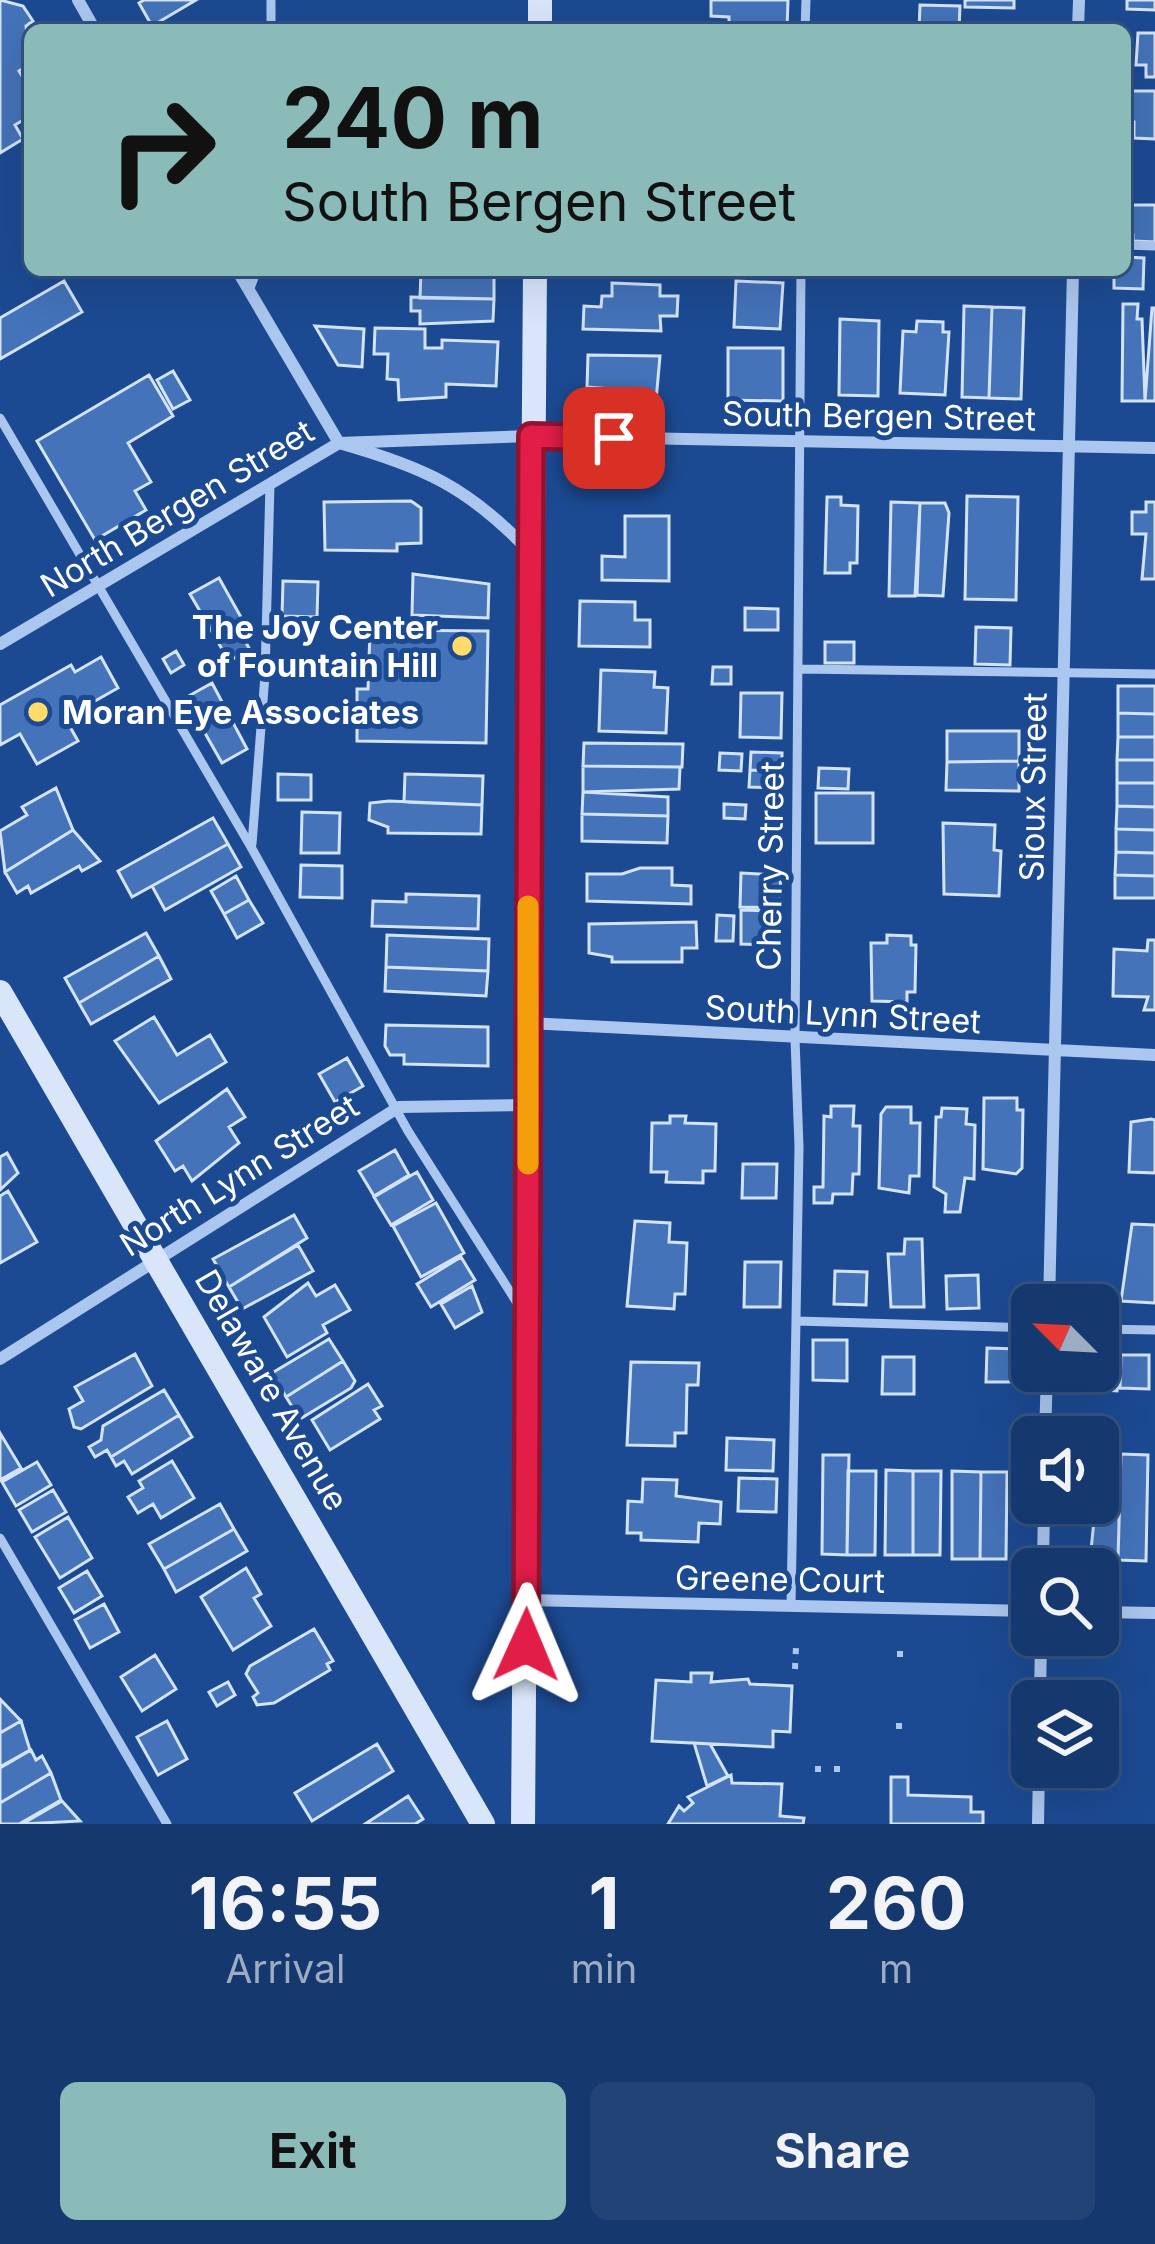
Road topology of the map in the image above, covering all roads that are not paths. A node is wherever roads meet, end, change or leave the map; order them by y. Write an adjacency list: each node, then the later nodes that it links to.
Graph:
1 (241, 276): 6 (street)
2 (255, 276): 6 (lane)
3 (535, 276): 8 (main road)
4 (801, 276): 9 (lane, Cherry Street)
5 (1073, 276): 11 (street, Sioux Street)
6 (249, 290): 10 (street)
7 (0, 418): 15 (lane)
8 (531, 436): 9 (street, South Bergen Street); 10 (street, North Bergen Street); 14 (main road)
9 (798, 442): 11 (street, South Bergen Street); 17 (lane, Cherry Street)
10 (339, 443): 13 (street, North Bergen Street); 14 (street)
11 (1069, 446): 12 (street, South Bergen Street); 18 (street, Sioux Street)
12 (1155, 448)
13 (270, 484): 15 (street, North Bergen Street); 20 (lane)
14 (530, 552): 22 (main road)
15 (98, 586): 16 (street, North Bergen Street); 20 (lane)
16 (0, 644)
17 (799, 669): 18 (lane); 23 (lane, Cherry Street)
18 (1062, 671): 19 (lane); 24 (street, Sioux Street)
19 (1155, 674)
20 (251, 848): 27 (lane)
21 (0, 992): 28 (main road, Delaware Avenue)
22 (528, 1024): 23 (street, South Lynn Street); 26 (main road)
23 (795, 1039): 24 (street, South Lynn Street); 31 (lane, Cherry Street)
24 (1056, 1052): 25 (street, South Lynn Street); 29 (street, Sioux Street)
25 (1155, 1055)
26 (528, 1105): 27 (street, North Lynn Street); 30 (main road)
27 (399, 1107): 28 (street, North Lynn Street); 30 (lane)
28 (156, 1257): 35 (street, North Lynn Street); 44 (main road, Delaware Avenue)
29 (1049, 1284)
30 (527, 1318): 37 (main road)
31 (796, 1321): 32 (lane); 38 (lane, Cherry Street)
32 (1011, 1327)
33 (1119, 1329): 34 (lane)
34 (1155, 1330)
35 (0, 1359)
36 (0, 1538): 43 (lane)
37 (526, 1600): 38 (street, Greene Court); 45 (main road)
38 (791, 1606): 39 (street, Greene Court)
39 (1011, 1611)
40 (1119, 1612): 41 (street)
41 (1155, 1612)
42 (1039, 1788): 46 (street)
43 (166, 1824)
44 (483, 1824)
45 (523, 1824)
46 (1038, 1824)

